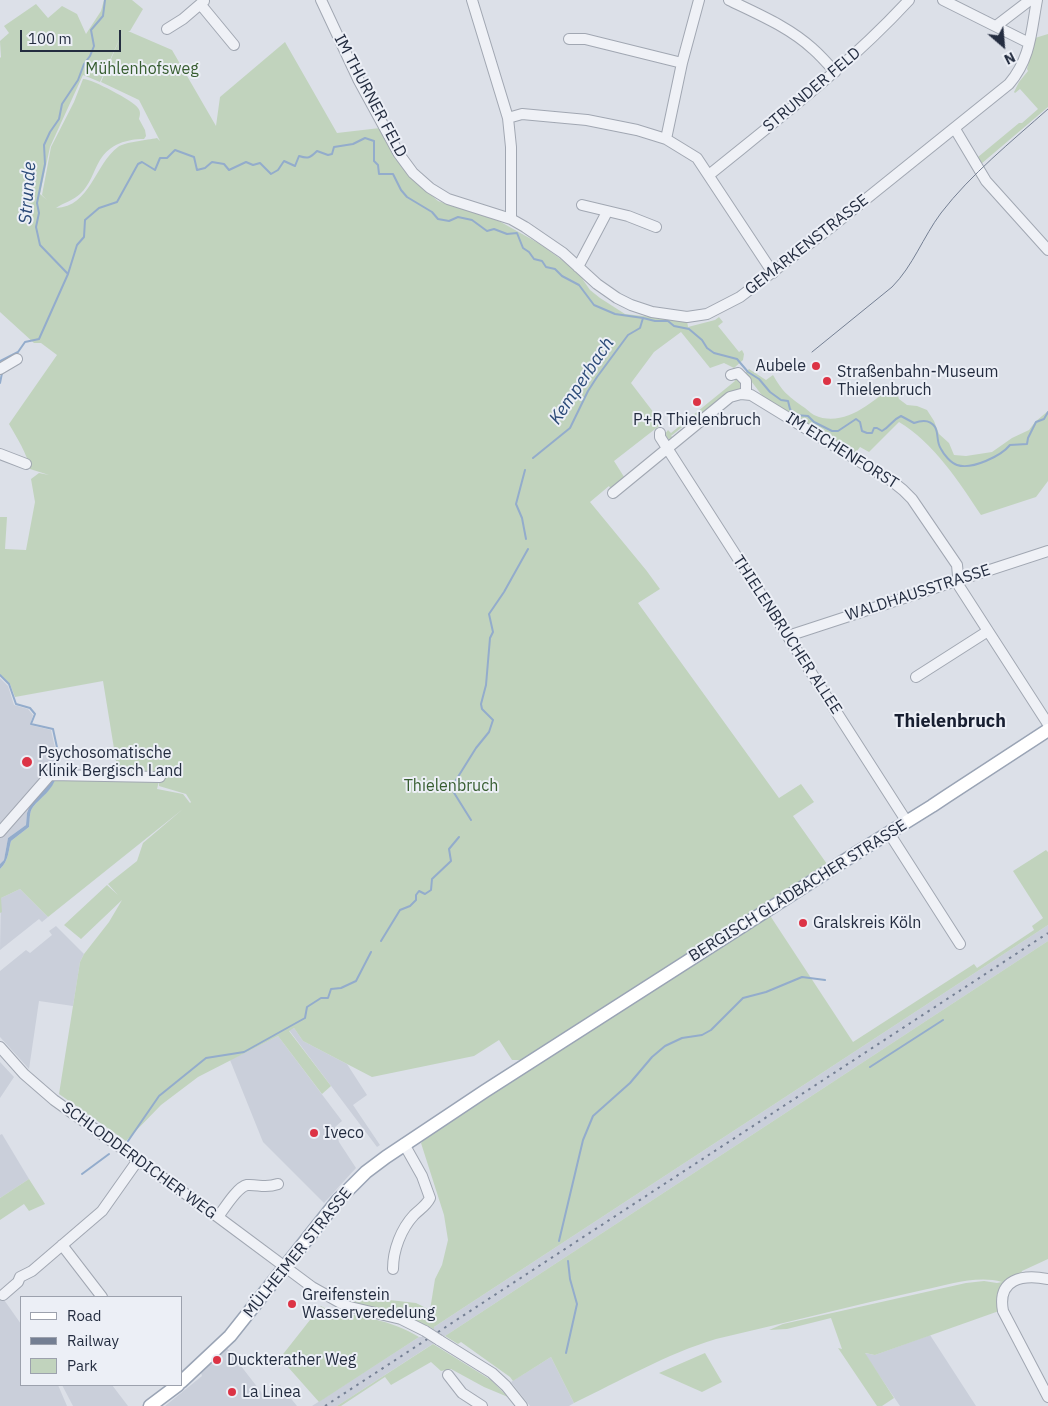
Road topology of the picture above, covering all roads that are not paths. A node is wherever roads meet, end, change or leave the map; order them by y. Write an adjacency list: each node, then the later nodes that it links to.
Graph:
1 (321, 0): 23 (street, IM THURNER FELD)
2 (472, 0): 17 (street)
3 (699, 0): 15 (street)
4 (729, 0): 16 (street)
5 (910, 0): 16 (street, STRUNDER FELD)
6 (943, 0): 10 (street)
7 (1030, 0): 10 (street)
8 (1037, 0): 13 (street, GEMARKENSTRASSE)
9 (203, 2): 11 (street); 14 (street)
10 (996, 26): 13 (street)
11 (167, 29)
12 (569, 39): 15 (street)
13 (1030, 43): 18 (street, GEMARKENSTRASSE)
14 (234, 45)
15 (682, 63): 19 (street)
16 (835, 72): 20 (street, STRUNDER FELD)
17 (508, 118): 19 (street); 23 (street)
18 (955, 129): 25 (street); 27 (street, GEMARKENSTRASSE)
19 (666, 139): 20 (street)
20 (709, 175): 27 (street)
21 (582, 205): 22 (street)
22 (607, 212): 24 (street); 26 (street)
23 (511, 219): 26 (street, GEMARKENSTRASSE)
24 (656, 227)
25 (1048, 250)
26 (578, 267): 27 (street, GEMARKENSTRASSE)
27 (773, 273)
28 (17, 359): 29 (street)
29 (1, 368)
30 (731, 375): 31 (street)
31 (746, 394): 33 (street); 38 (street, IM EICHENFORST)
32 (660, 433): 33 (street, THIELENBRUCHER ALLEE)
33 (667, 448): 36 (street); 40 (street, THIELENBRUCHER ALLEE)
34 (0, 454): 35 (street)
35 (26, 464)
36 (614, 492)
37 (1048, 551): 38 (street, WALDHAUSSTRASSE)
38 (958, 580): 39 (street, IM EICHENFORST); 40 (street, WALDHAUSSTRASSE)
39 (988, 631): 41 (street); 42 (street, IM EICHENFORST)
40 (788, 636): 45 (street, THIELENBRUCHER ALLEE)
41 (916, 678)
42 (1048, 724)
43 (1048, 730): 45 (main road, BERGISCH GLADBACHER STRASSE)
44 (160, 777): 46 (street)
45 (907, 822): 47 (main road, BERGISCH GLADBACHER STRASSE)
46 (0, 832)
47 (889, 834): 48 (street); 50 (main road, BERGISCH GLADBACHER STRASSE)
48 (960, 944)
49 (0, 1047): 52 (street, SCHLODDERDICHER WEG)
50 (547, 1051): 51 (main road, MÜLHEIMER STRASSE)
51 (404, 1144): 56 (main road, MÜLHEIMER STRASSE); 57 (street)
52 (138, 1160): 54 (street, SCHLODDERDICHER WEG); 55 (street)
53 (278, 1184): 54 (street)
54 (218, 1217): 56 (street, SCHLODDERDICHER WEG)
55 (62, 1245): 59 (street); 60 (street)
56 (285, 1268): 62 (main road, MÜLHEIMER STRASSE); 67 (street, bridge)
57 (393, 1269)
58 (1048, 1279): 64 (street)
59 (3, 1295)
60 (101, 1296)
61 (448, 1374): 66 (street)
62 (182, 1381)
63 (177, 1386): 65 (main road)
64 (1048, 1398)
65 (150, 1406)
66 (482, 1406)
67 (522, 1406)

